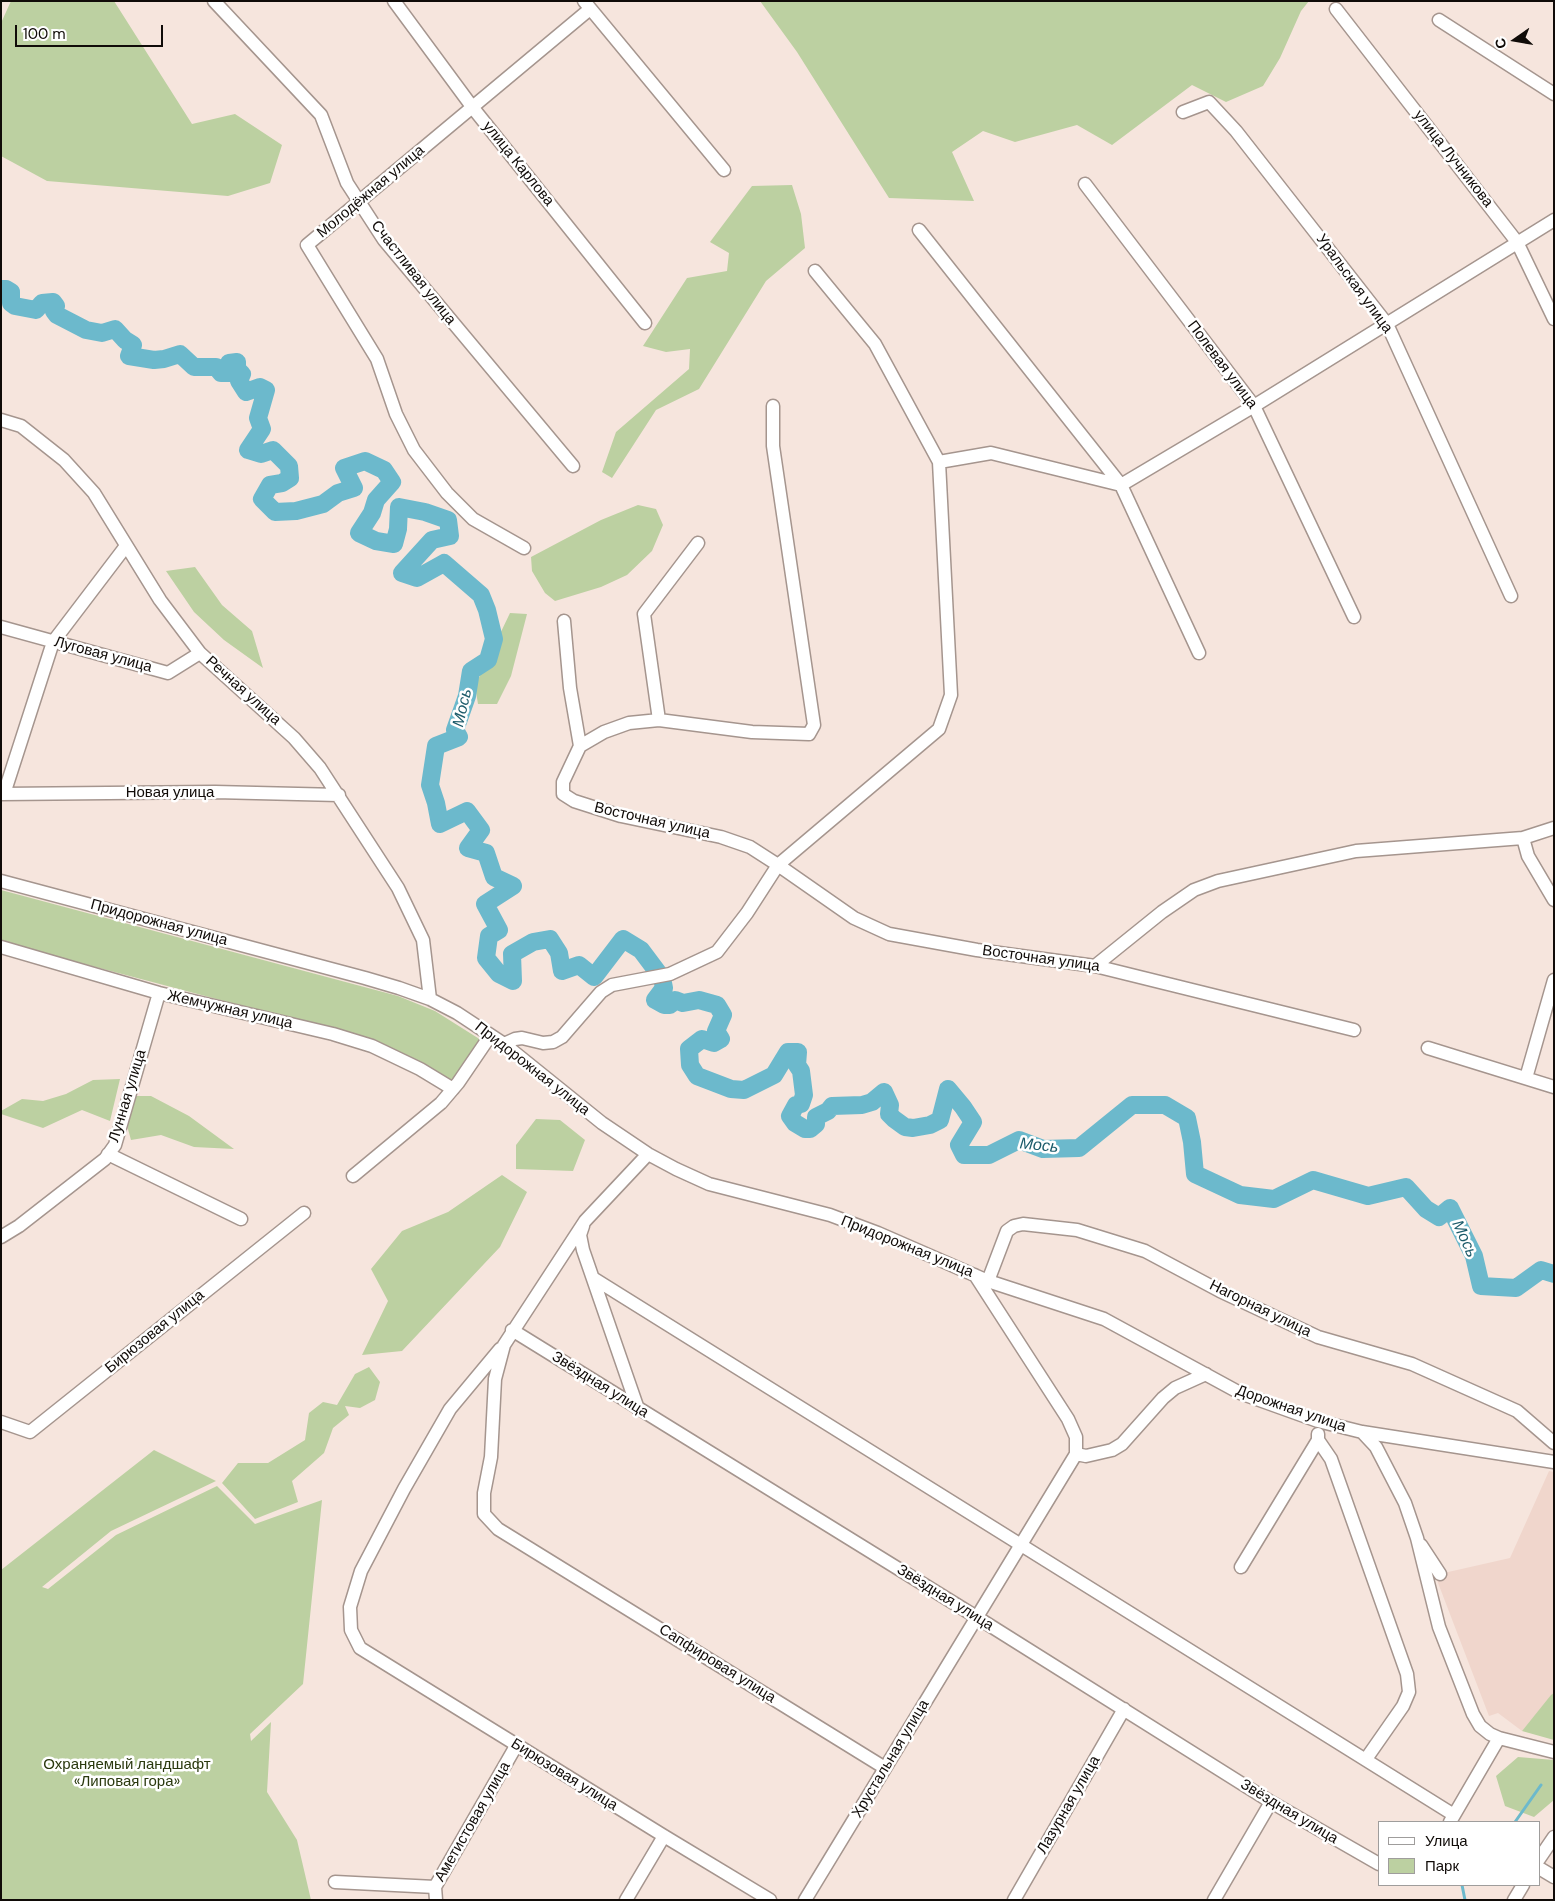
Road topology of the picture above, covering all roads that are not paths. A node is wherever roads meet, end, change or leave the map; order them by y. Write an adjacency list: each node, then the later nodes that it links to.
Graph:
1 (214, 1): 11 (street, Счастливая улица)
2 (394, 1): 7 (street, улица Карлова)
3 (587, 5): 7 (street, Молодёжная улица); 9 (street)
4 (1336, 9): 14 (street, улица Лучникова)
5 (1439, 20): 6 (street)
6 (1554, 94)
7 (473, 108): 11 (street, Молодёжная улица); 17 (street, улица Карлова)
8 (1183, 112): 18 (street, Уральская улица)
9 (724, 170)
10 (1085, 184): 20 (street, Полевая улица)
11 (359, 201): 23 (street, Счастливая улица); 27 (street, Молодёжная улица)
12 (1554, 220): 14 (street)
13 (919, 230): 24 (street)
14 (1518, 242): 16 (street, улица Лучникова); 18 (street)
15 (815, 271): 22 (street)
16 (1554, 319)
17 (645, 323)
18 (1387, 324): 20 (street); 28 (street, Уральская улица)
19 (773, 406): 35 (street)
20 (1254, 406): 24 (street); 29 (street, Полевая улица)
21 (1, 420): 26 (street, Речная улица)
22 (939, 462): 24 (street); 41 (street)
23 (573, 466)
24 (1121, 485): 34 (street)
25 (698, 543): 35 (street)
26 (126, 546): 32 (street); 33 (street, Речная улица)
27 (524, 548)
28 (1511, 596)
29 (1354, 617)
30 (564, 621): 36 (street)
31 (1, 627): 32 (street, Луговая улица)
32 (53, 642): 33 (street, Луговая улица); 37 (street)
33 (200, 652): 38 (street, Речная улица)
34 (1199, 653)
35 (659, 720): 36 (street)
36 (580, 746): 41 (street, Восточная улица)
37 (3, 794): 38 (street, Новая улица)
38 (339, 795): 48 (street, Речная улица)
39 (1554, 828): 40 (street)
40 (1523, 838): 43 (street); 45 (street)
41 (778, 865): 45 (street, Восточная улица); 51 (street)
42 (1, 881): 48 (street, Придорожная улица)
43 (1554, 900)
44 (1, 947): 47 (street, Жемчужная улица)
45 (1095, 966): 49 (street, Восточная улица)
46 (1554, 980): 53 (street)
47 (159, 993): 55 (street, Жемчужная улица); 56 (street, Лунная улица)
48 (430, 999): 50 (street, Придорожная улица)
49 (1354, 1030)
50 (490, 1036): 51 (street, Придорожная улица); 55 (street)
51 (504, 1044): 57 (street, Придорожная улица)
52 (1428, 1048): 53 (street)
53 (1526, 1078): 54 (street)
54 (1554, 1087)
55 (453, 1089): 58 (street)
56 (108, 1154): 60 (street); 62 (street, Лунная улица)
57 (648, 1154): 61 (street); 63 (street, Придорожная улица)
58 (353, 1176)
59 (304, 1213): 71 (street, Бирюзовая улица)
60 (241, 1219)
61 (585, 1221): 64 (street); 66 (street)
62 (1, 1237)
63 (975, 1275): 65 (street, Придорожная улица); 75 (street)
64 (592, 1278): 69 (street); 78 (street)
65 (988, 1281): 68 (street, Дорожная улица); 74 (street, Нагорная улица)
66 (512, 1330): 67 (street); 69 (street, Звёздная улица)
67 (504, 1345): 84 (street, Бирюзовая улица); 87 (street, Сапфировая улица)
68 (1206, 1374): 70 (street, Дорожная улица); 75 (street)
69 (638, 1409): 81 (street, Звёздная улица)
70 (1318, 1421): 72 (street, Дорожная улица); 73 (street)
71 (1, 1422)
72 (1362, 1432): 76 (street, Дорожная улица); 77 (street)
73 (1318, 1440): 79 (street); 86 (street)
74 (1554, 1443)
75 (1076, 1454): 78 (street, Хрустальная улица)
76 (1554, 1462)
77 (1418, 1538): 80 (street); 83 (street)
78 (1021, 1545): 81 (street, Хрустальная улица); 86 (street)
79 (1241, 1568)
80 (1440, 1574)
81 (978, 1618): 82 (street, Звёздная улица); 87 (street, Хрустальная улица)
82 (1124, 1709): 88 (street, Звёздная улица); 102 (street, Лазурная улица)
83 (1499, 1738): 85 (street); 89 (street)
84 (516, 1746): 90 (street, Бирюзовая улица); 98 (street, Аметистовая улица)
85 (1554, 1752)
86 (1366, 1760): 89 (street)
87 (885, 1768): 101 (street, Хрустальная улица)
88 (1271, 1802): 93 (street, Звёздная улица); 103 (street)
89 (1452, 1818)
90 (664, 1836): 99 (street); 100 (street, Бирюзовая улица)
91 (1554, 1837): 92 (street)
92 (1540, 1858)
93 (1378, 1863)
94 (1540, 1869): 95 (street)
95 (1554, 1877)
96 (336, 1882): 98 (street)
97 (1522, 1886): 104 (street)
98 (436, 1893)
99 (626, 1900)
100 (770, 1900)
101 (805, 1900)
102 (1014, 1900)
103 (1214, 1900)
104 (1514, 1900)

